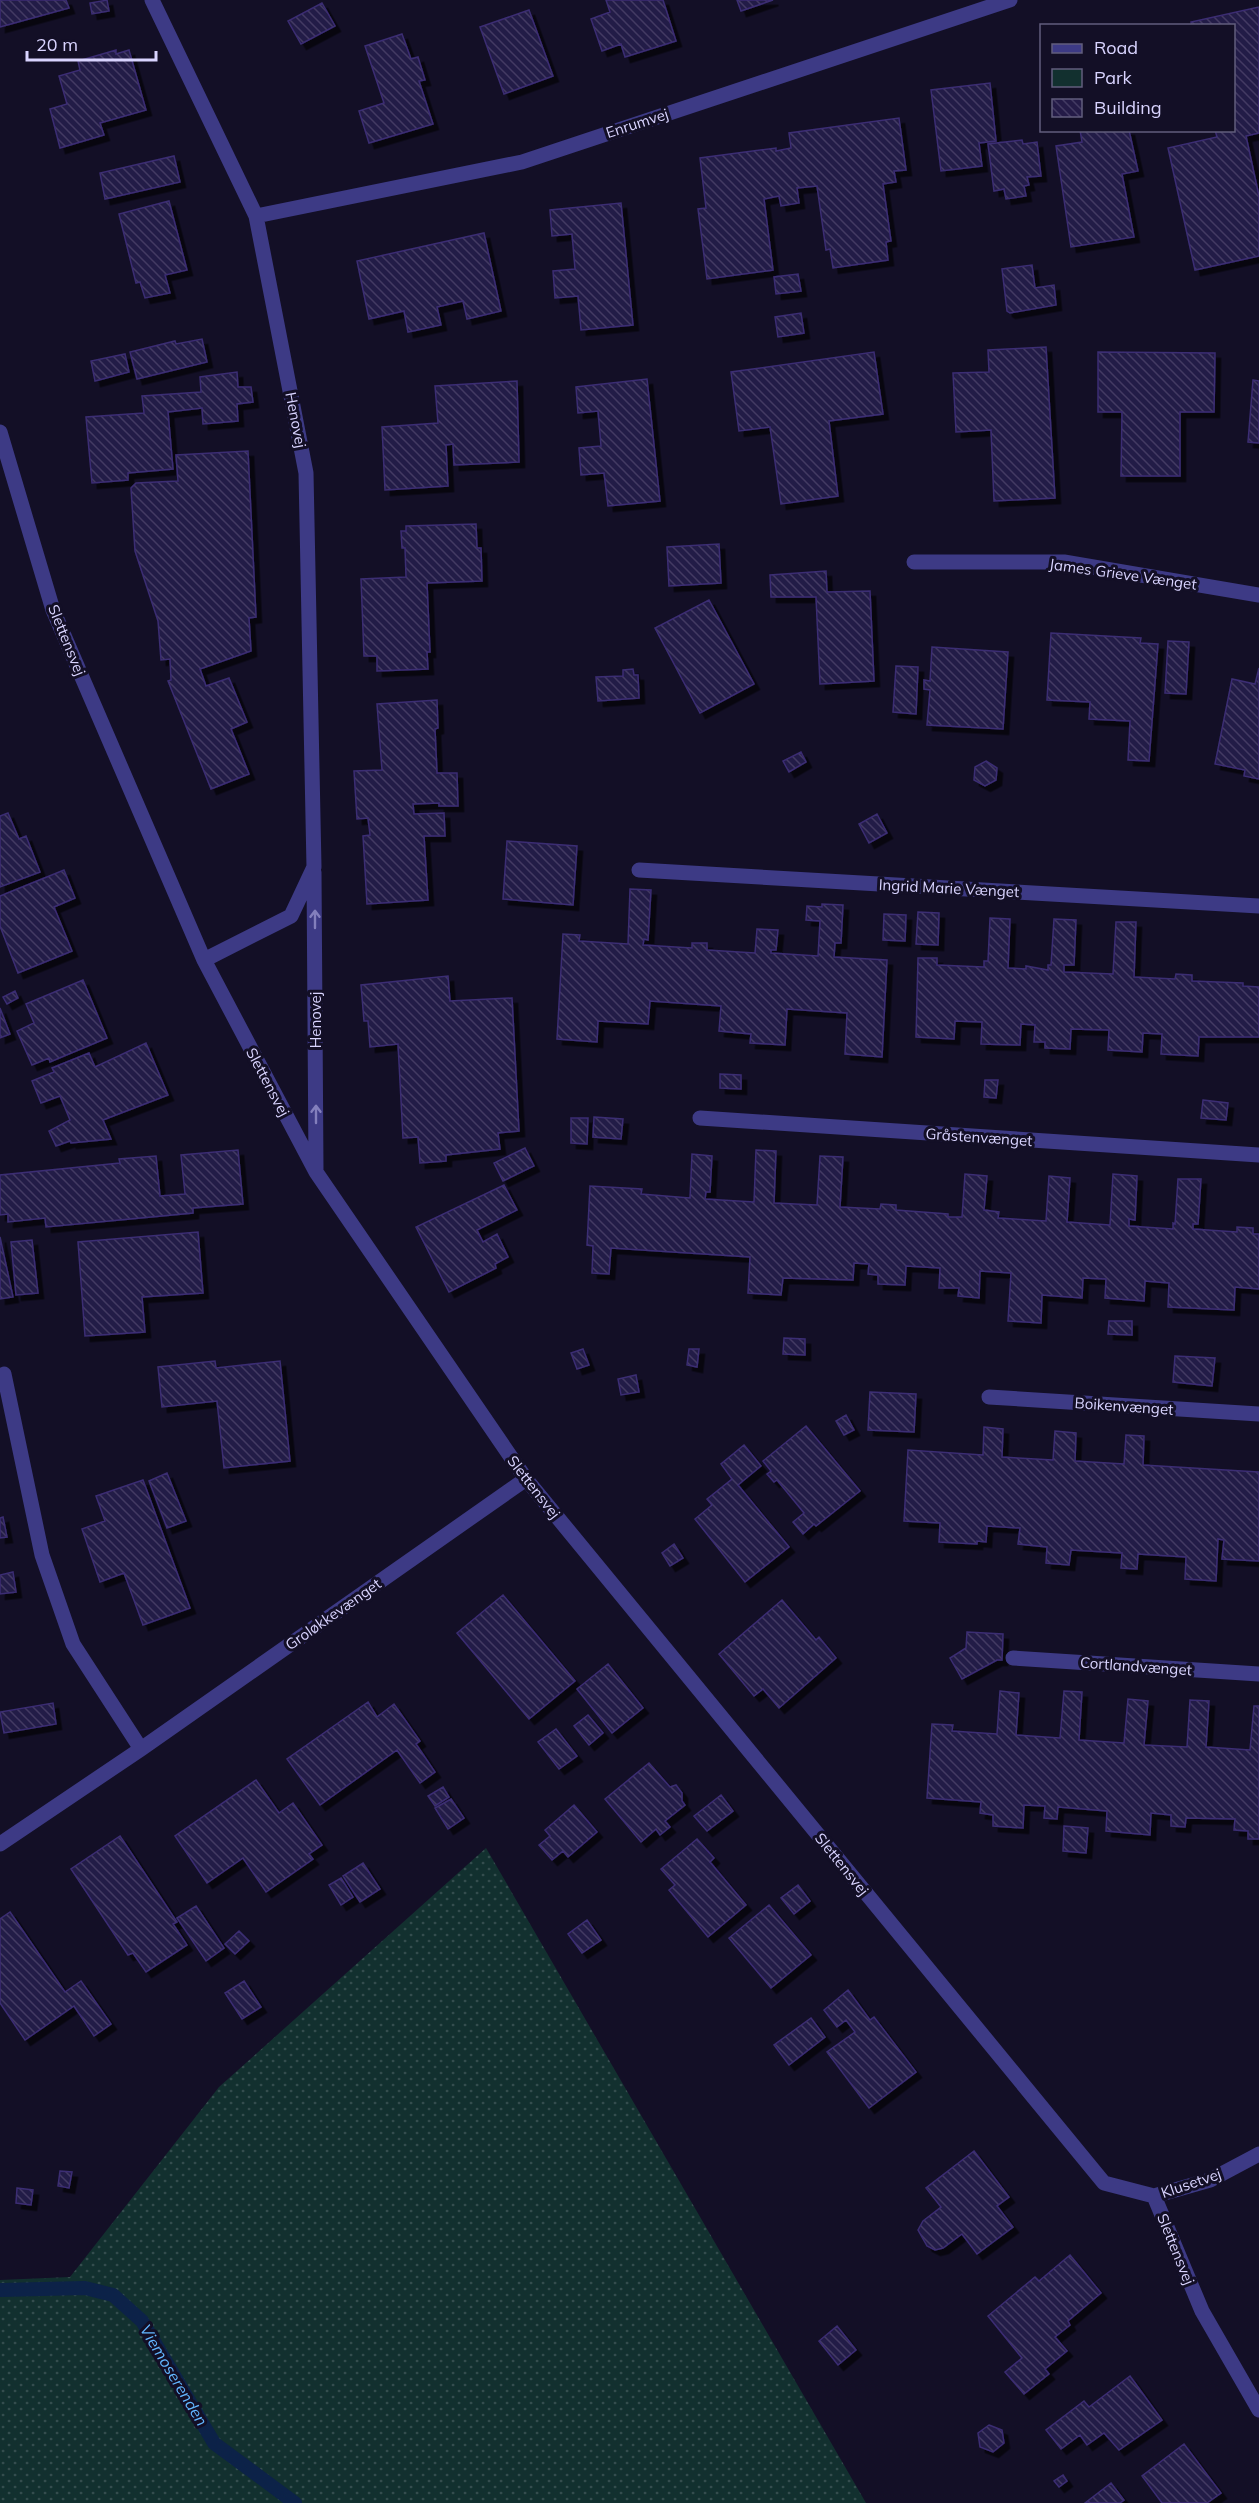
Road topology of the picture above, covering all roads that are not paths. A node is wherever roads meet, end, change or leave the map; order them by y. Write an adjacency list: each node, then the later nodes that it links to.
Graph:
1 (152, 0): 3 (street, Henovej)
2 (1010, 0): 3 (street, Enrumvej)
3 (256, 216): 7 (street, Henovej)
4 (0, 432): 10 (street, Slettensvej)
5 (914, 562): 6 (street, James Grieve Vænget)
6 (1259, 596)
7 (314, 867): 10 (street, Henovej); 13 (street, Henovej, one-way to 7)
8 (639, 870): 9 (street, Ingrid Marie Vænget)
9 (1259, 906)
10 (204, 960): 13 (street, Slettensvej)
11 (700, 1118): 12 (street, Gråstenvænget)
12 (1259, 1155)
13 (316, 1172): 17 (street, Slettensvej)
14 (4, 1374): 20 (street)
15 (988, 1397): 16 (street, Boikenvænget)
16 (1259, 1414)
17 (526, 1479): 20 (street, Groløkkevænget); 23 (street, Slettensvej)
18 (1013, 1658): 19 (street, Cortlandvænget)
19 (1259, 1674)
20 (141, 1749): 21 (street, Groløkkevænget)
21 (0, 1844)
22 (1259, 2154): 23 (street, Klusetvej)
23 (1154, 2196): 24 (street, Slettensvej)
24 (1259, 2410)

